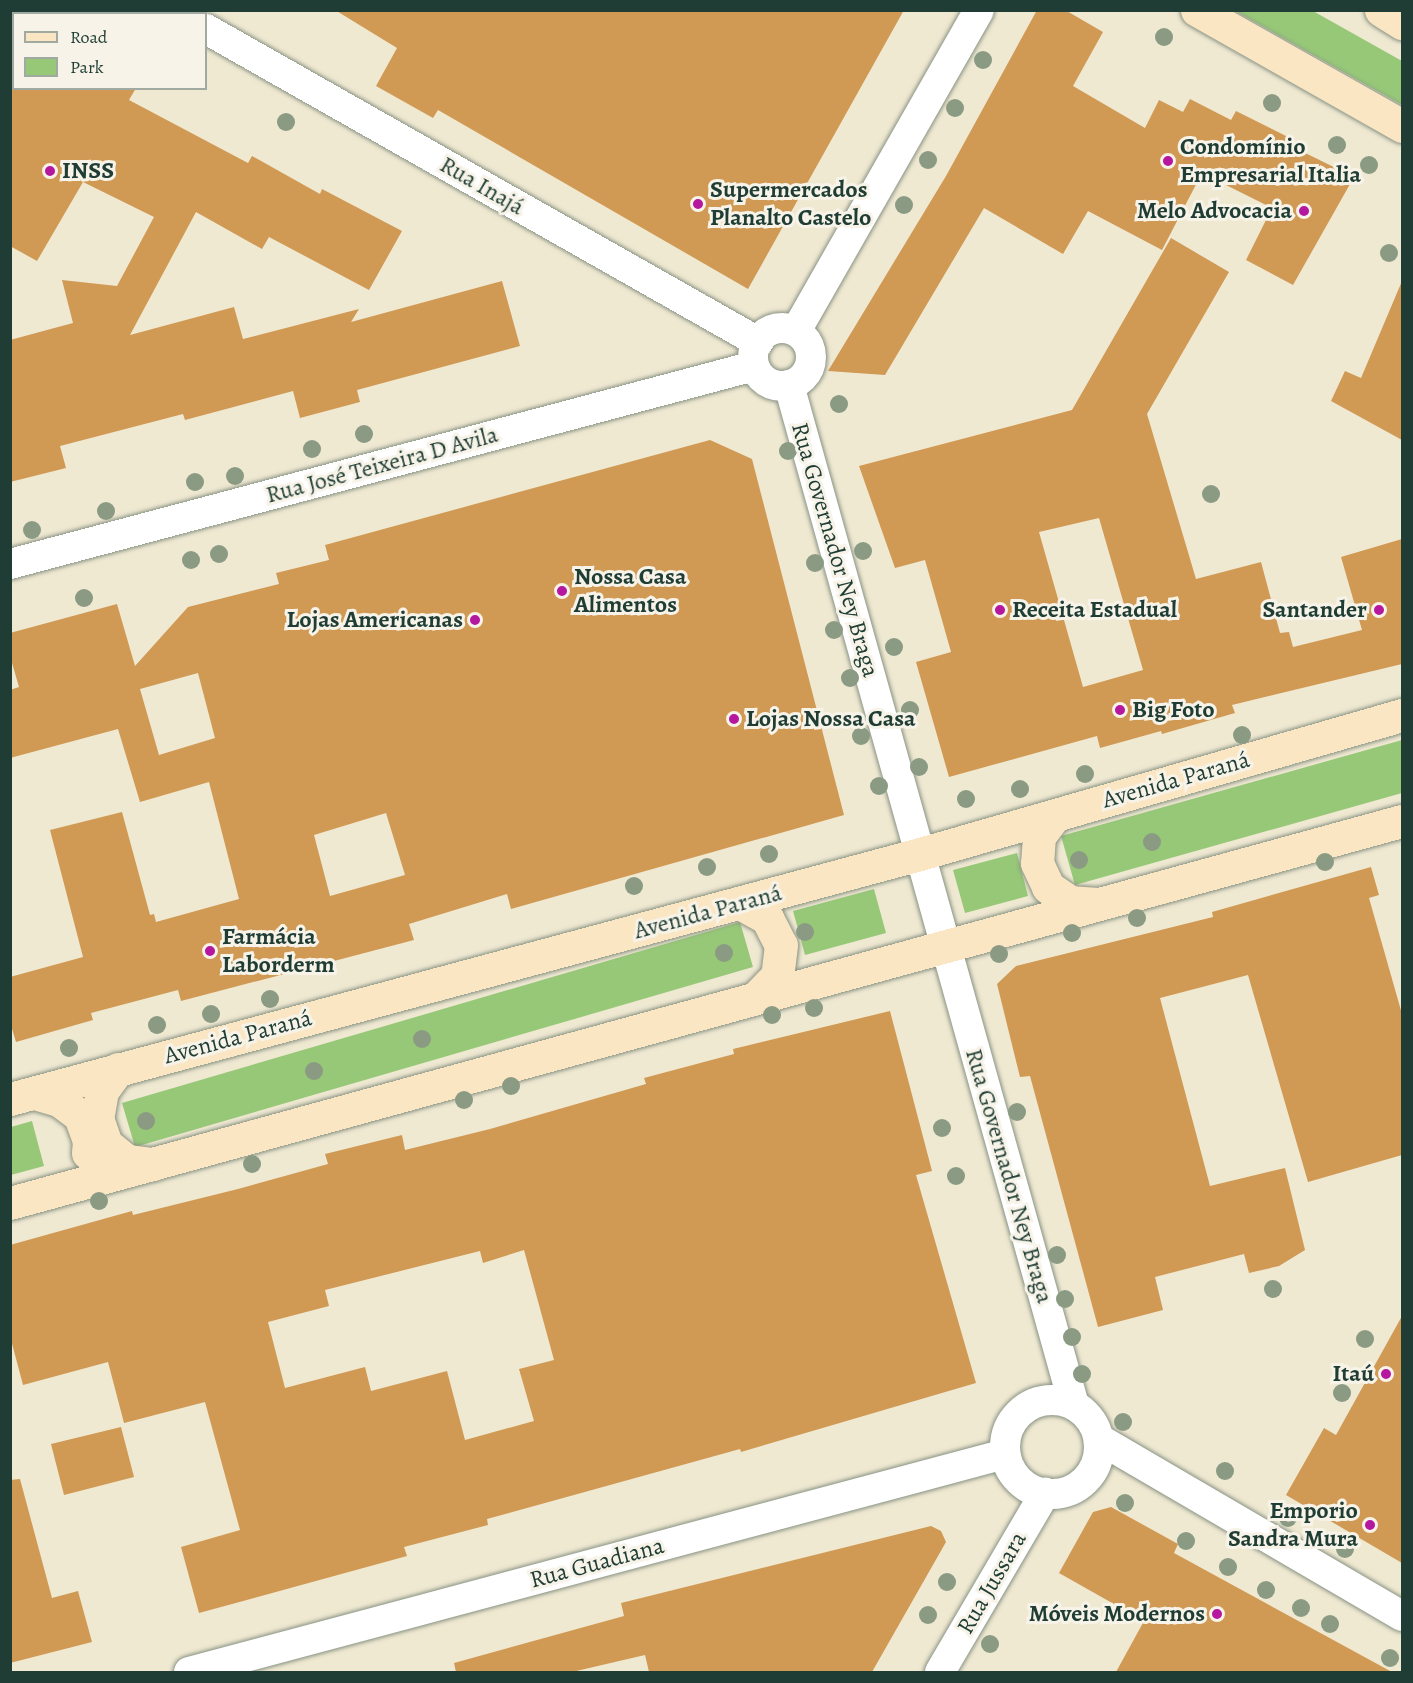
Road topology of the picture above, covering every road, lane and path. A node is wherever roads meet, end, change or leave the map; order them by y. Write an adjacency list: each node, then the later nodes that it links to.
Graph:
1 (979, 10): 7 (street)
2 (1197, 10): 6 (street)
3 (1381, 10): 4 (street)
4 (1402, 22)
5 (207, 30): 8 (street, Rua Inajá)
6 (1402, 126)
7 (796, 331): 8 (street); 9 (street)
8 (756, 354): 9 (street); 10 (street, Rua José Teixeira D Avila)
9 (789, 385): 14 (street, Rua Governador Ney Braga)
10 (10, 564)
11 (1402, 715): 12 (street, Avenida Paraná)
12 (1055, 815): 14 (street, Avenida Paraná); 16 (street)
13 (1402, 821): 16 (street)
14 (920, 854): 15 (street, Avenida Paraná); 17 (street, Rua Governador Ney Braga)
15 (740, 903): 18 (street); 19 (street, Avenida Paraná)
16 (1097, 904): 17 (street)
17 (945, 947): 18 (street); 24 (street, Rua Governador Ney Braga)
18 (756, 998): 21 (street)
19 (118, 1069): 20 (street, Avenida Paraná); 21 (street)
20 (22, 1096): 22 (street)
21 (153, 1164): 22 (street)
22 (72, 1186): 23 (street)
23 (10, 1203)
24 (1074, 1405): 25 (street); 26 (street)
25 (1099, 1438): 27 (street); 28 (street)
26 (1005, 1454): 27 (street); 29 (street, Rua Guadiana)
27 (1045, 1493): 30 (street, Rua Jussara)
28 (1402, 1616)
29 (189, 1672)
30 (940, 1672)

